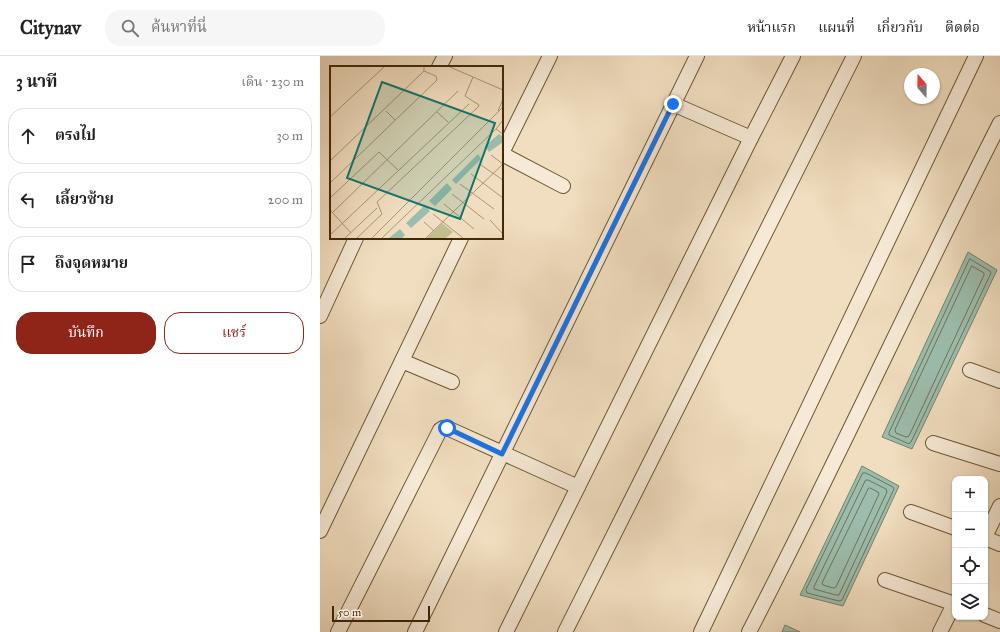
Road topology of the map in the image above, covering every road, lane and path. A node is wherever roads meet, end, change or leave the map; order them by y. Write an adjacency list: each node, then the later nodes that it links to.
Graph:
1 (445, 56): 7 (street)
2 (550, 56): 11 (street)
3 (697, 56): 8 (street)
4 (793, 56): 10 (street)
5 (854, 56): 40 (street)
6 (976, 56): 41 (street)
7 (440, 66)
8 (673, 104): 10 (street); 22 (street)
9 (1000, 123): 42 (street)
10 (751, 138): 24 (street)
11 (503, 152)
12 (503, 155): 13 (street)
13 (563, 186)
14 (356, 239): 16 (street)
15 (461, 239): 17 (street)
16 (320, 316)
17 (402, 361): 20 (street); 28 (street)
18 (970, 370): 19 (street)
19 (1000, 381)
20 (452, 382)
21 (934, 443): 23 (street)
22 (502, 454): 24 (street); 37 (street); 38 (street)
23 (1000, 464)
24 (578, 487): 39 (street)
25 (1000, 506): 29 (street)
26 (911, 512): 27 (street)
27 (952, 527)
28 (320, 531)
29 (988, 532)
30 (988, 539): 31 (street)
31 (1000, 544)
32 (885, 580): 33 (street)
33 (952, 602)
34 (952, 609): 43 (street)
35 (988, 617): 36 (street)
36 (1000, 621)
37 (338, 632)
38 (415, 632)
39 (506, 632)
40 (565, 632)
41 (701, 632)
42 (750, 632)
43 (940, 632)

